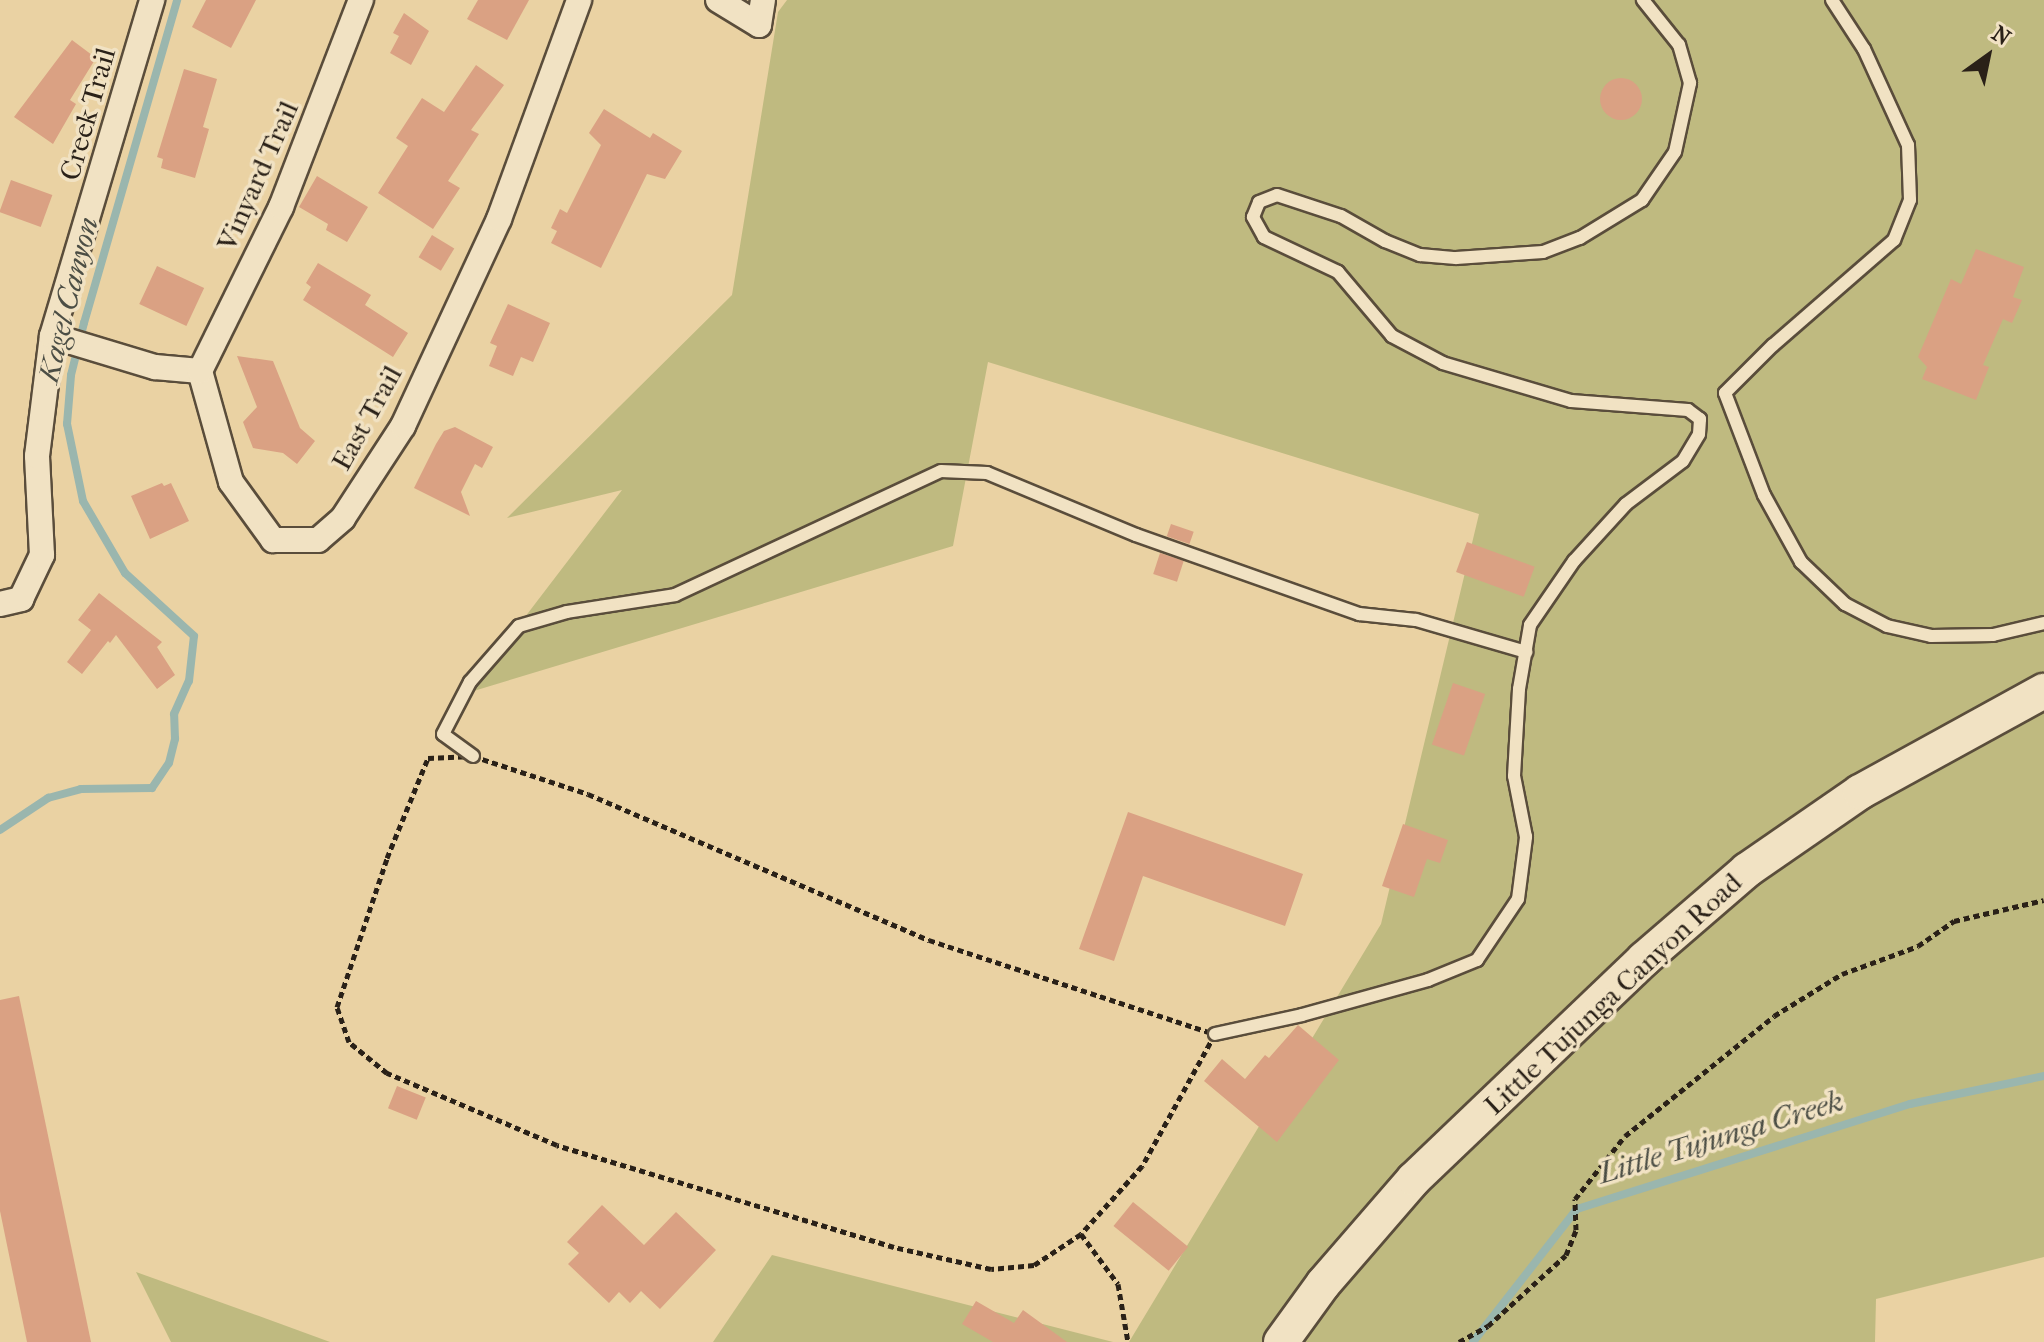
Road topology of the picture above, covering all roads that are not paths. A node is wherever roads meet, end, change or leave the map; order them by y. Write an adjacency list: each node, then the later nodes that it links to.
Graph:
1 (152, 0): 8 (street, Creek Trail)
2 (361, 0): 9 (street, Vinyard Trail)
3 (579, 0): 9 (street, East Trail)
4 (718, 0): 5 (street)
5 (763, 0)
6 (1643, 0): 12 (lane)
7 (1832, 0): 11 (lane)
8 (56, 338): 9 (street); 10 (street)
9 (200, 371)
10 (0, 604)
11 (2044, 623)
12 (1526, 652): 14 (lane); 15 (lane)
13 (2044, 691): 16 (main road, Little Tujunga Canyon Road)
14 (473, 756)
15 (1215, 1034)
16 (1281, 1342)

